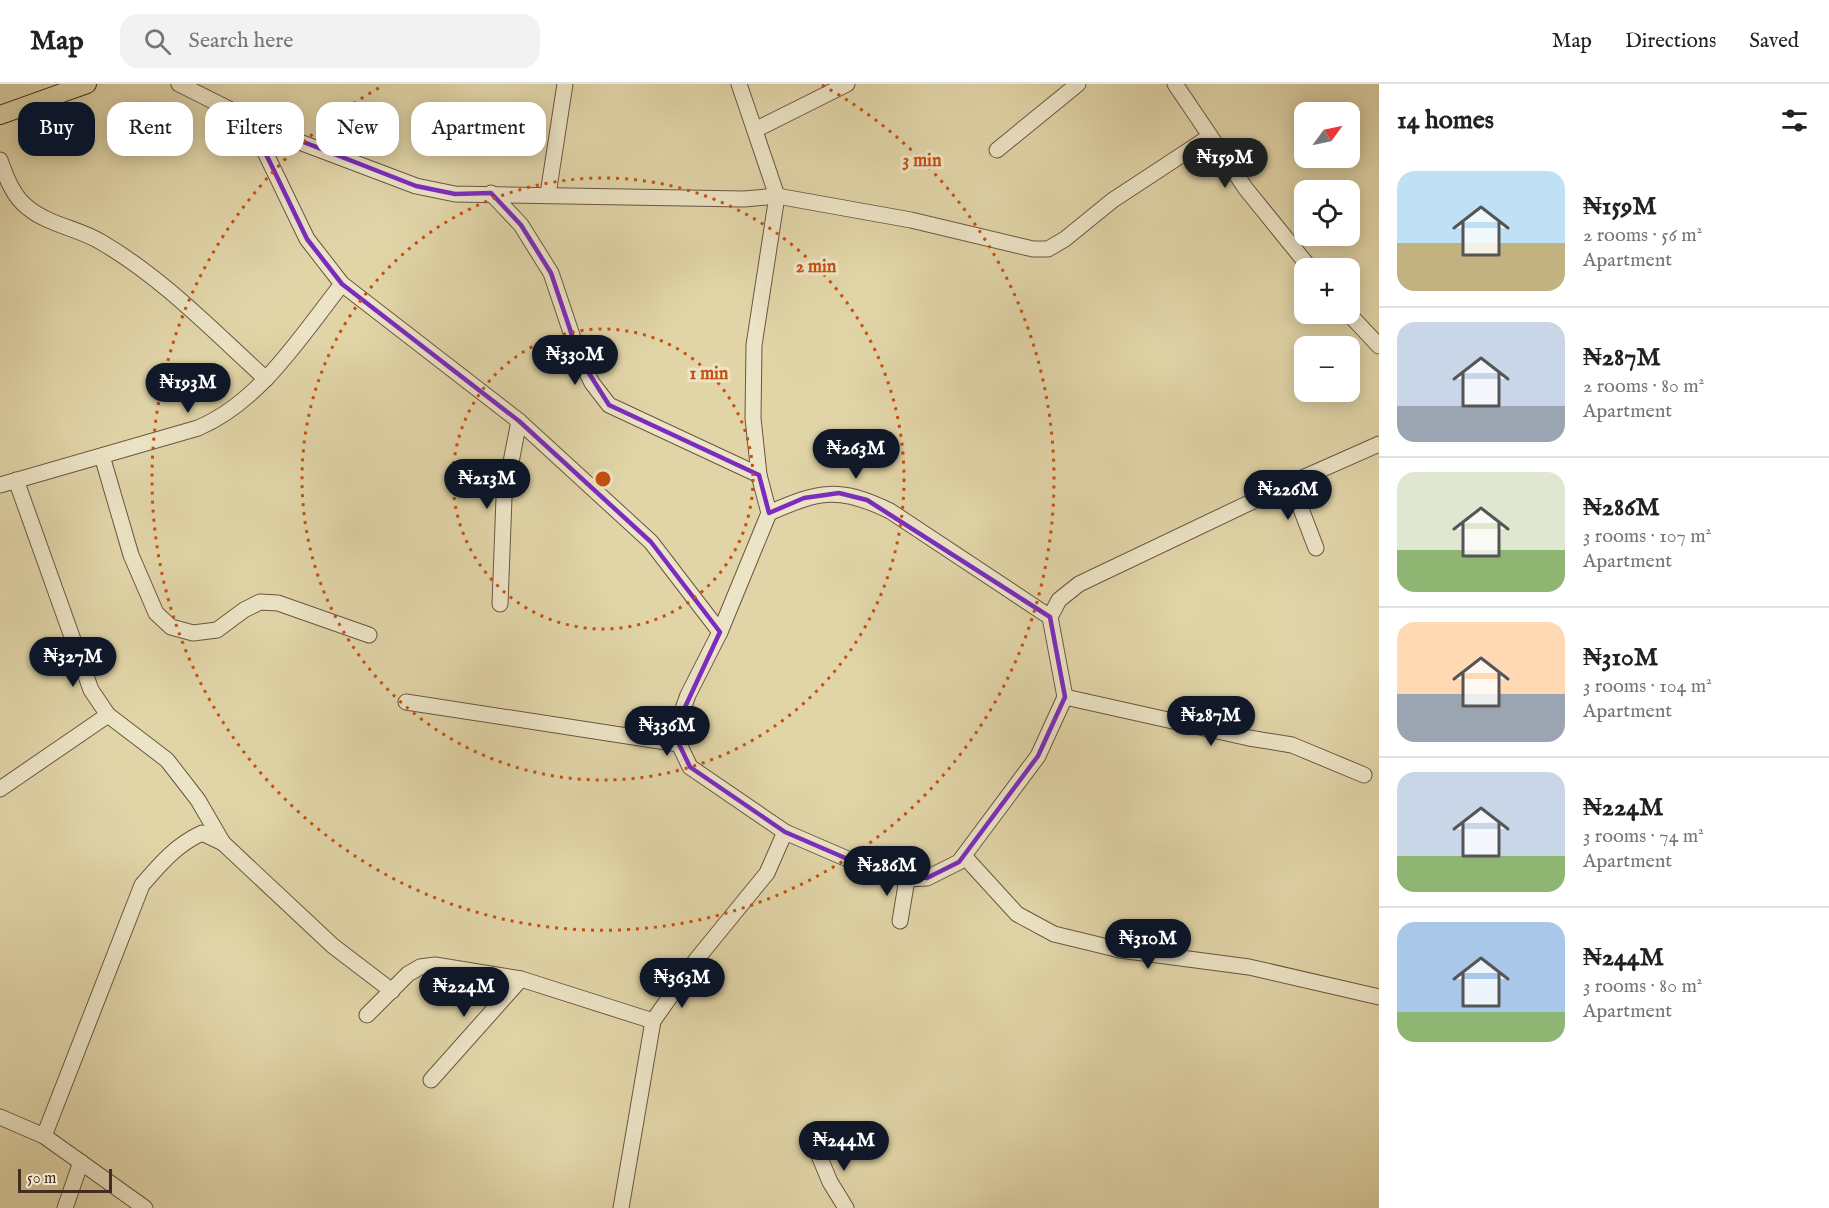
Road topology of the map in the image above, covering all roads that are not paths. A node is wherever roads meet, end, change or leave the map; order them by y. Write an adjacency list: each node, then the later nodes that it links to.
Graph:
1 (87, 84): 9 (main road)
2 (179, 84): 8 (street)
3 (565, 84): 17 (street)
4 (739, 84): 10 (street)
5 (847, 84): 10 (street)
6 (1078, 84): 13 (street)
7 (1176, 84): 11 (street)
8 (213, 102)
9 (0, 115)
10 (754, 130): 18 (street)
11 (1209, 137): 18 (street); 19 (street)
12 (304, 142): 16 (street)
13 (997, 150)
14 (266, 156): 20 (street)
15 (0, 160): 23 (street)
16 (491, 193): 17 (street); 27 (street)
17 (548, 194): 18 (street)
18 (777, 196): 27 (street)
19 (1302, 258)
20 (342, 285): 23 (street); 24 (street)
21 (1358, 324): 22 (street)
22 (1379, 346)
23 (266, 379): 26 (street)
24 (519, 421): 33 (street); 35 (street)
25 (1379, 444): 29 (street)
26 (102, 456): 28 (street); 36 (street)
27 (759, 475): 31 (street)
28 (16, 480): 30 (street); 39 (street)
29 (1291, 483): 32 (street); 34 (street)
30 (0, 485)
31 (769, 513): 34 (street); 35 (street)
32 (1316, 548)
33 (500, 604)
34 (1050, 617): 37 (street)
35 (720, 632): 40 (street)
36 (369, 635)
37 (1065, 697): 41 (street); 45 (street)
38 (406, 702): 40 (street)
39 (108, 715): 42 (street); 44 (street)
40 (679, 744): 43 (street)
41 (1364, 775)
42 (0, 789)
43 (785, 832): 46 (street); 52 (street)
44 (223, 843): 49 (street); 55 (street)
45 (964, 856): 46 (street); 50 (street)
46 (907, 879): 47 (street)
47 (900, 921)
48 (521, 979): 49 (street); 52 (street); 53 (street)
49 (392, 991): 51 (street)
50 (1379, 997)
51 (367, 1014)
52 (653, 1021): 60 (street)
53 (431, 1080)
54 (0, 1117): 55 (street)
55 (44, 1136): 57 (street)
56 (815, 1146): 61 (street)
57 (81, 1162): 58 (street); 59 (street)
58 (65, 1208)
59 (145, 1208)
60 (621, 1208)
61 (846, 1208)

